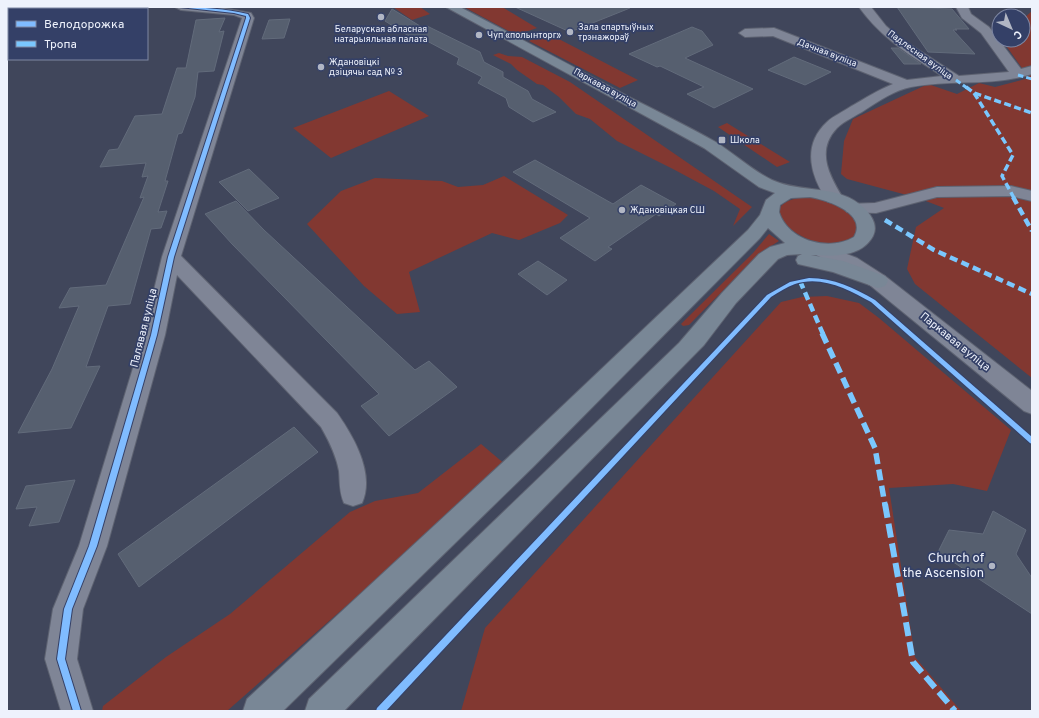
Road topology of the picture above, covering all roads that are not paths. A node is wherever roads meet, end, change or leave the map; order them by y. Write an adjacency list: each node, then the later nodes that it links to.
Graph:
1 (181, 7): 20 (street, Палявая вуліца)
2 (452, 7): 10 (main road, Паркавая вуліца)
3 (865, 7): 8 (street, Падлесная вуліца)
4 (962, 7): 7 (street)
5 (745, 33): 9 (street, Дачная вуліца)
6 (1032, 70): 7 (street)
7 (1018, 75): 8 (street)
8 (956, 80): 9 (street, Падлесная вуліца)
9 (906, 84): 11 (street, Падлесная вуліца)
10 (753, 176): 12 (main road, Паркавая вуліца); 14 (main road, Паркавая вуліца)
11 (825, 191): 12 (main road); 15 (main road)
12 (791, 193): 14 (main road)
13 (1032, 196): 16 (street)
14 (771, 208): 19 (main road); 26 (main road)
15 (853, 208): 16 (street); 17 (main road)
16 (876, 208): 17 (street)
17 (866, 224): 18 (main road)
18 (859, 243): 19 (main road); 21 (street, Паркавая вуліца)
19 (816, 249): 21 (street, Паркавая вуліца); 22 (main road)
20 (171, 257): 24 (street); 25 (street, Палявая вуліца)
21 (878, 281): 22 (main road); 23 (street, Паркавая вуліца)
22 (686, 349): 27 (main road)
23 (1032, 404)
24 (354, 494)
25 (77, 711)
26 (259, 711)
27 (321, 711)

